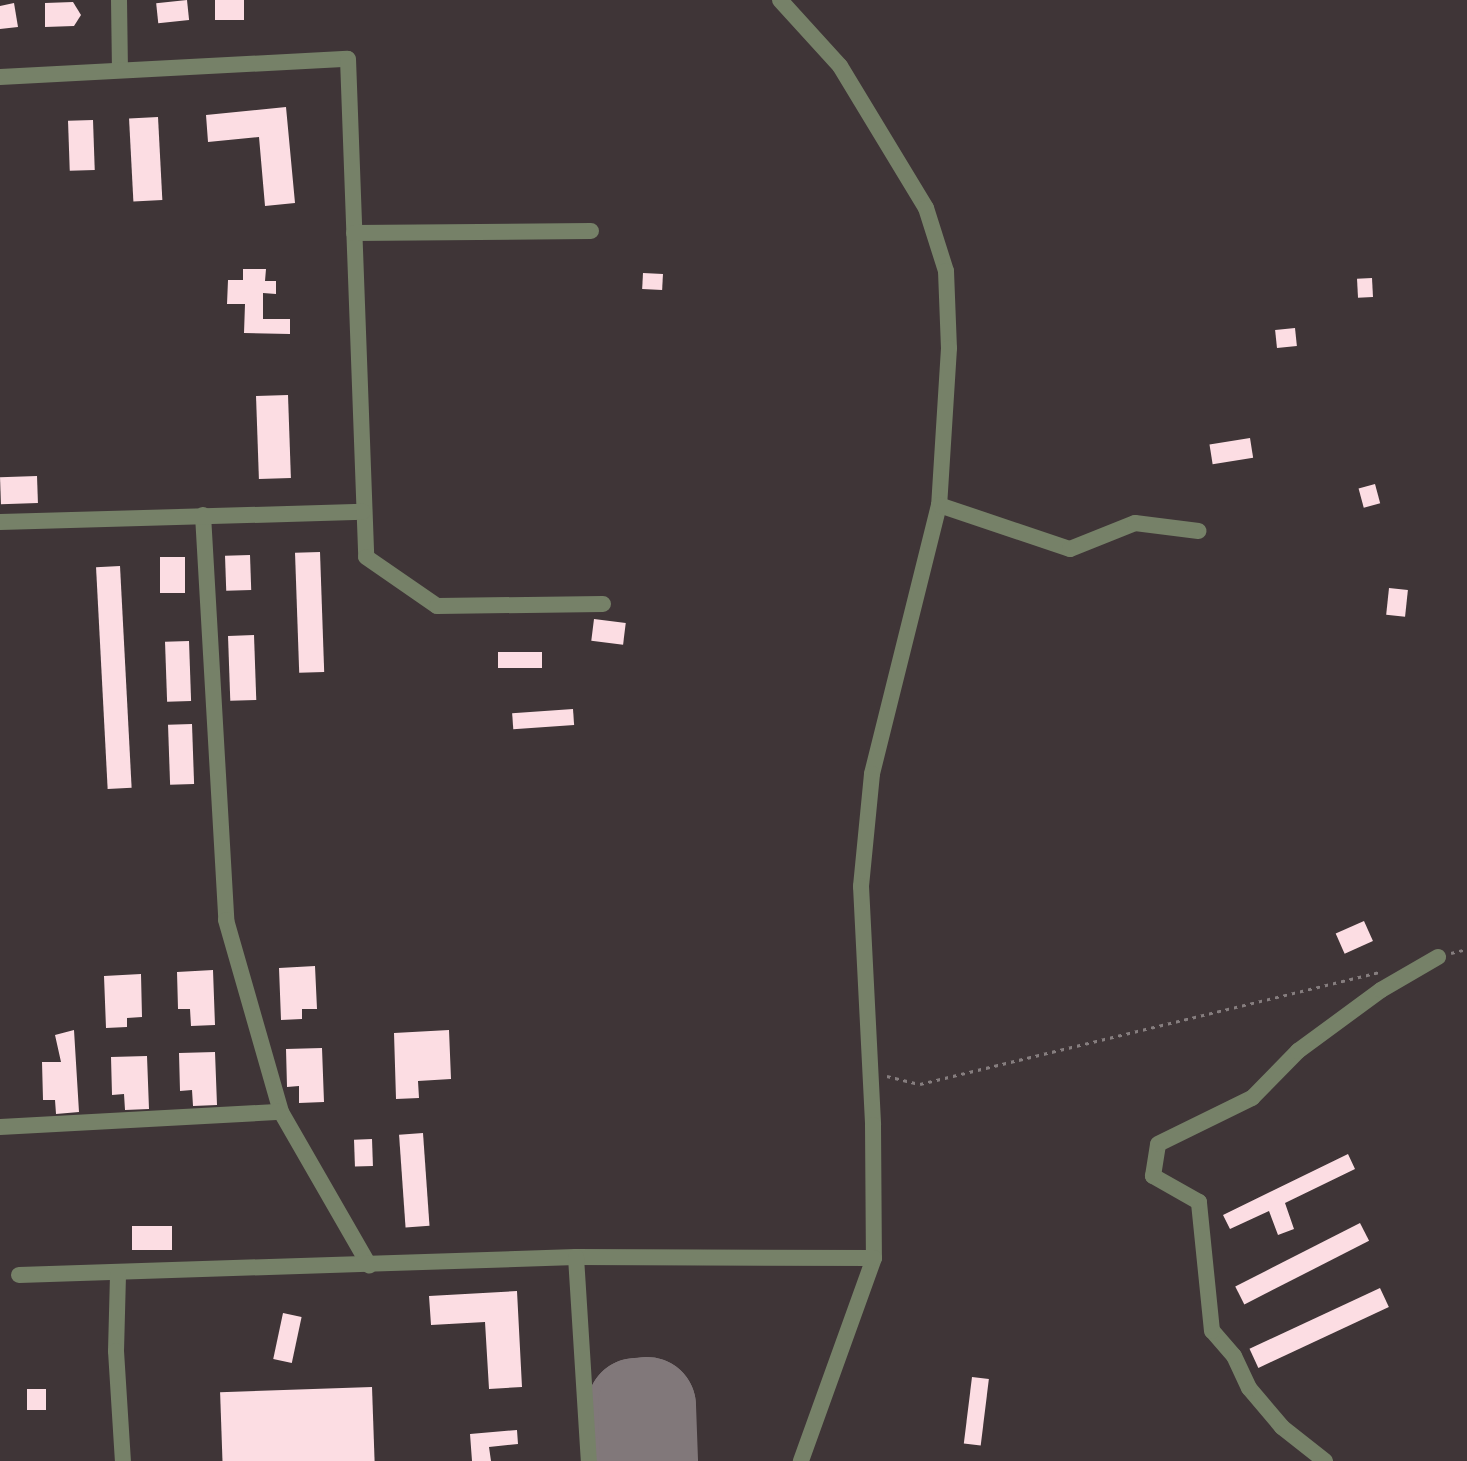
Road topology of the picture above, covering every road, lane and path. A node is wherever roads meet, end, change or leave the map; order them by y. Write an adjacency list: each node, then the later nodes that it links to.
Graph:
1 (119, 0): 3 (street)
2 (780, 0): 7 (street)
3 (120, 70): 4 (street); 6 (street)
4 (0, 77)
5 (592, 231): 6 (street)
6 (354, 233): 8 (street)
7 (939, 505): 11 (street); 16 (street)
8 (363, 512): 9 (street); 12 (street)
9 (203, 515): 10 (street); 17 (street)
10 (0, 522)
11 (1198, 530)
12 (603, 604)
13 (1467, 949): 14 (path)
14 (1438, 957): 27 (street)
15 (1384, 971): 16 (path)
16 (870, 1072): 20 (street)
17 (281, 1112): 18 (street); 21 (street)
18 (0, 1127)
19 (576, 1257): 20 (street); 21 (street); 25 (street)
20 (874, 1258): 26 (street)
21 (369, 1265): 23 (street)
22 (19, 1275): 23 (street)
23 (118, 1275): 24 (street)
24 (123, 1461)
25 (589, 1461)
26 (800, 1461)
27 (1325, 1461)

